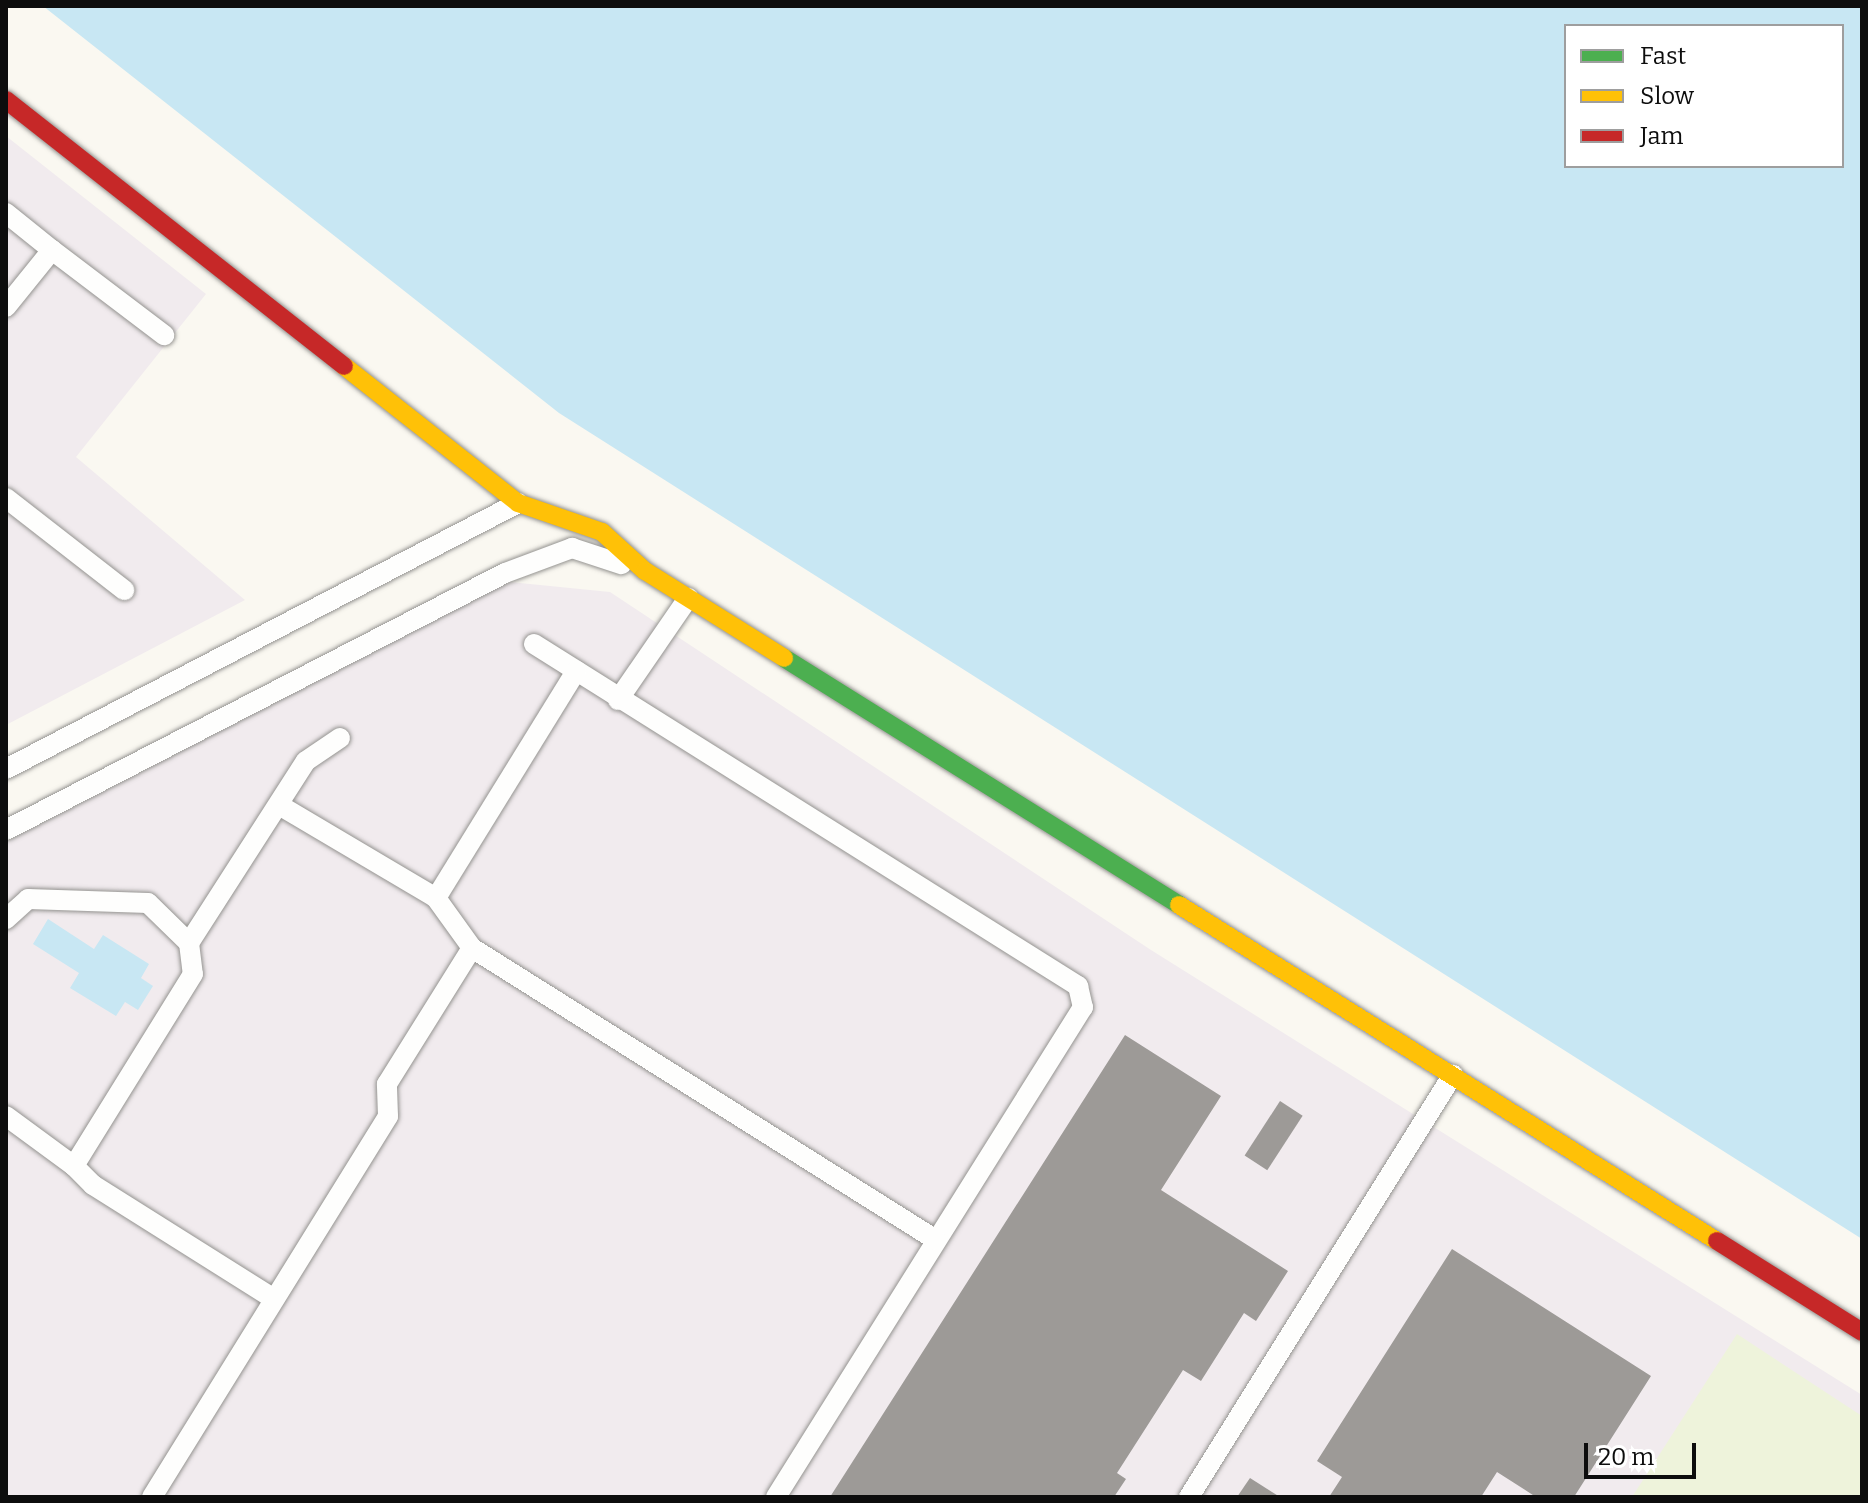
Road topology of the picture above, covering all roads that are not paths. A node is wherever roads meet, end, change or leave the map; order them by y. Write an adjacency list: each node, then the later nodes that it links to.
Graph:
1 (6, 100): 7 (street)
2 (6, 213): 3 (lane)
3 (52, 250): 4 (lane); 5 (lane)
4 (6, 307)
5 (164, 335)
6 (6, 498): 9 (lane)
7 (518, 503): 8 (street); 15 (lane)
8 (645, 571): 10 (street); 17 (lane)
9 (124, 590)
10 (688, 598): 13 (lane); 22 (street)
11 (534, 644): 12 (lane)
12 (576, 671): 13 (lane); 18 (lane)
13 (618, 700): 25 (lane)
14 (340, 738): 16 (lane)
15 (6, 769)
16 (279, 805): 18 (lane); 20 (lane)
17 (6, 830)
18 (436, 898): 21 (lane)
19 (6, 919): 20 (lane)
20 (189, 943): 24 (lane)
21 (472, 948): 25 (lane); 26 (lane)
22 (1453, 1075): 27 (street); 30 (lane)
23 (6, 1116): 24 (lane)
24 (74, 1166): 26 (lane)
25 (936, 1240): 29 (lane)
26 (274, 1299): 28 (lane)
27 (1862, 1332)
28 (152, 1497)
29 (776, 1497)
30 (1189, 1497)

